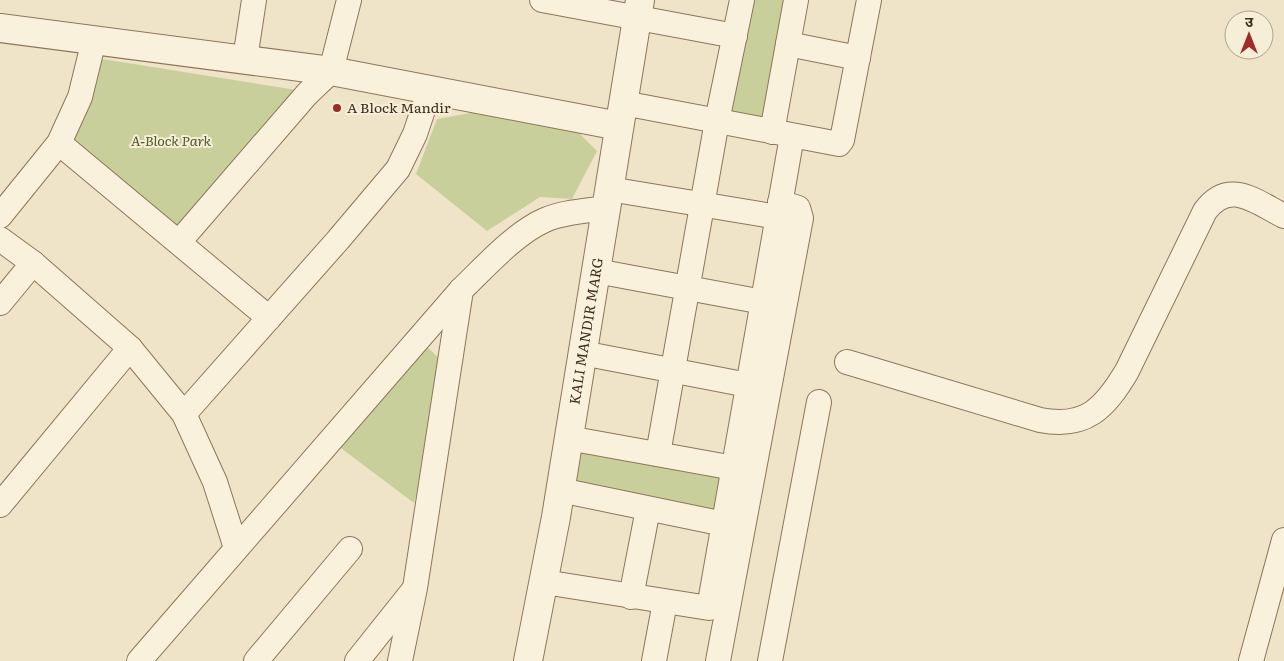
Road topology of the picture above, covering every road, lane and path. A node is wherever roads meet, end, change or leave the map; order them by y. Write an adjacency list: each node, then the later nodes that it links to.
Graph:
1 (254, 0): 13 (street)
2 (349, 0): 14 (street)
3 (542, 0): 7 (street)
4 (742, 0): 9 (street)
5 (796, 0): 11 (street)
6 (869, 0): 12 (street)
7 (638, 8): 9 (street); 16 (street, KALI MANDIR MARG)
8 (0, 28): 10 (street)
9 (735, 36): 17 (street)
10 (94, 40): 13 (street); 19 (street)
11 (788, 44): 12 (street); 18 (street)
12 (858, 58): 18 (street)
13 (245, 59): 14 (street)
14 (331, 70): 15 (street); 26 (street)
15 (430, 88): 16 (street); 33 (street)
16 (621, 115): 17 (street); 20 (street, KALI MANDIR MARG)
17 (717, 121): 18 (street); 21 (street)
18 (782, 134): 22 (street)
19 (59, 143): 23 (street); 26 (street)
20 (607, 199): 21 (street); 28 (street, KALI MANDIR MARG); 30 (street)
21 (703, 204): 22 (street); 29 (street)
22 (779, 209): 31 (street); 61 (street)
23 (0, 216)
24 (1284, 216): 36 (street)
25 (0, 239): 27 (street)
26 (179, 242): 33 (street)
27 (33, 263): 32 (street); 34 (street)
28 (596, 271): 29 (street); 35 (street, KALI MANDIR MARG)
29 (688, 288): 31 (street); 37 (street)
30 (461, 290): 49 (street); 52 (street)
31 (763, 302): 38 (street)
32 (0, 303)
33 (269, 318): 40 (street)
34 (130, 348): 40 (street); 45 (street)
35 (582, 353): 37 (street); 41 (street, KALI MANDIR MARG)
36 (846, 362)
37 (673, 371): 38 (street); 42 (street)
38 (748, 386): 43 (street)
39 (819, 402): 62 (street)
40 (184, 414): 49 (street)
41 (568, 438): 42 (street); 44 (street, KALI MANDIR MARG)
42 (658, 454): 43 (street)
43 (734, 468): 47 (street)
44 (560, 490): 46 (street); 51 (street, KALI MANDIR MARG)
45 (0, 505)
46 (648, 509): 47 (street); 53 (street)
47 (724, 524): 54 (street)
48 (1284, 540): 63 (street)
49 (236, 548): 55 (street)
50 (350, 549): 56 (street)
51 (544, 582): 53 (street); 59 (street, KALI MANDIR MARG)
52 (415, 588): 57 (street); 58 (street)
53 (631, 597): 54 (street)
54 (665, 602): 60 (street)
55 (139, 661)
56 (256, 661)
57 (357, 661)
58 (400, 661)
59 (528, 661)
60 (654, 661)
61 (718, 661)
62 (770, 661)
63 (1251, 661)

